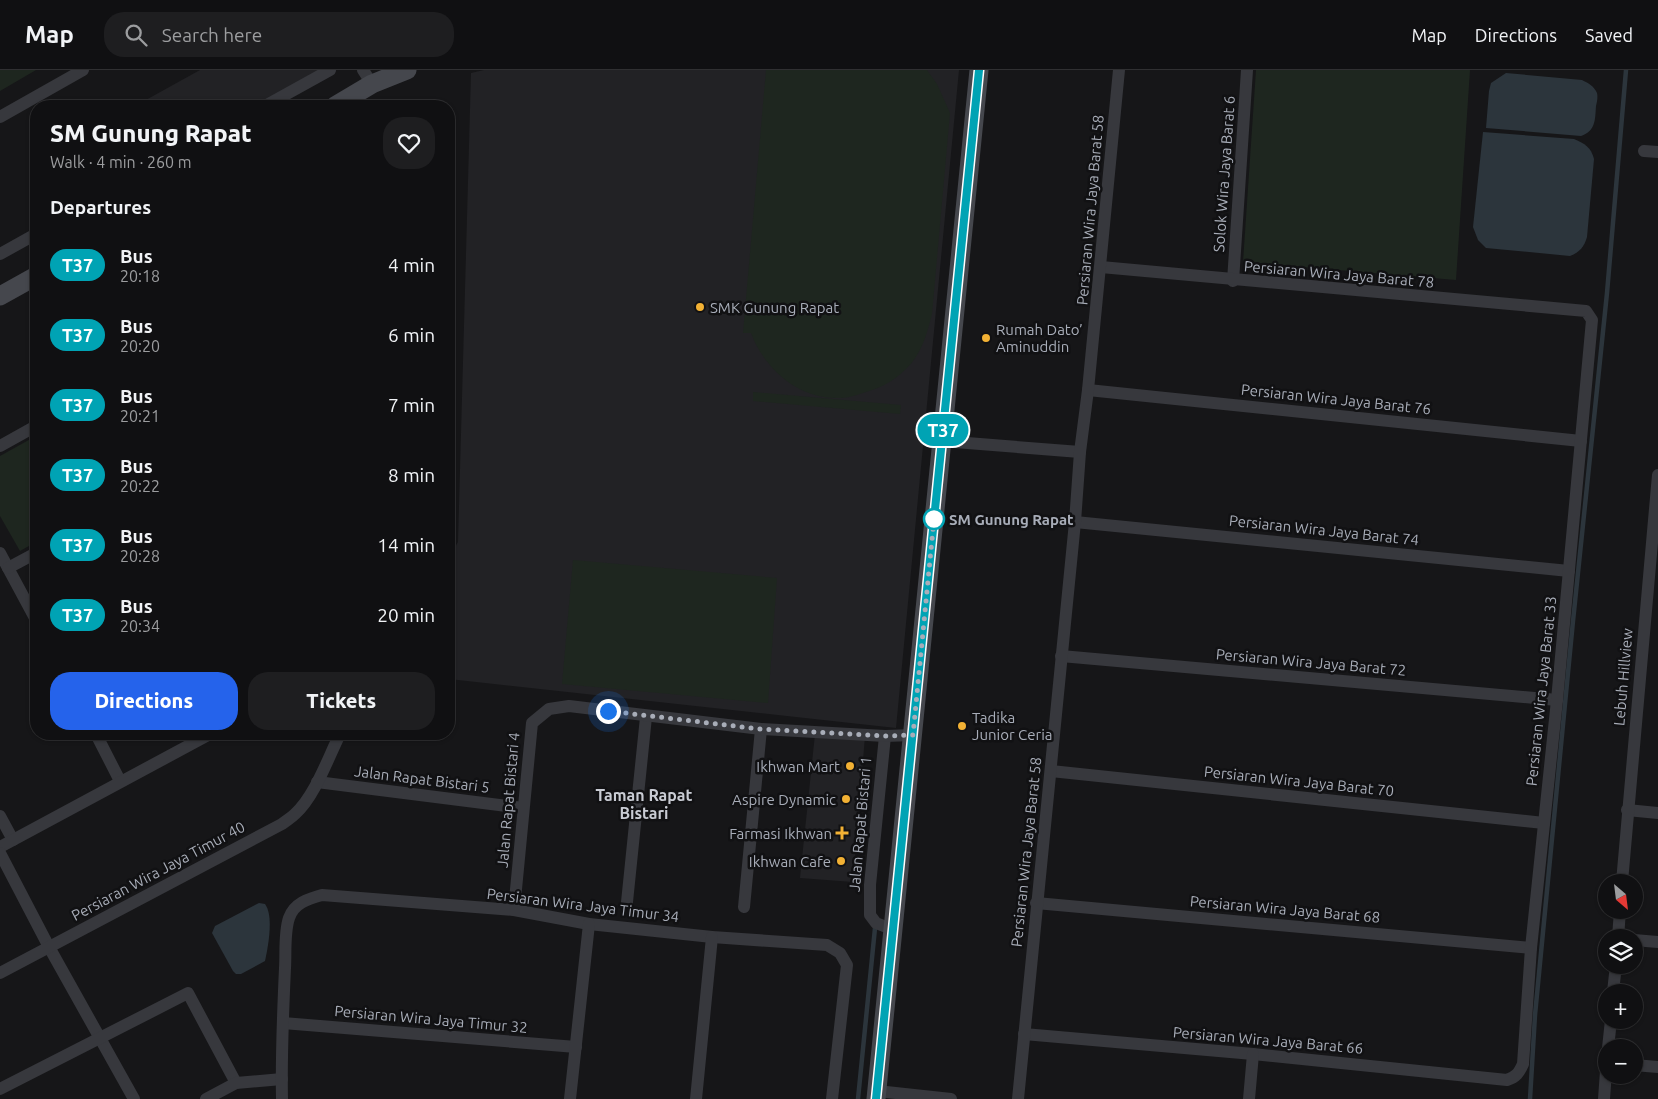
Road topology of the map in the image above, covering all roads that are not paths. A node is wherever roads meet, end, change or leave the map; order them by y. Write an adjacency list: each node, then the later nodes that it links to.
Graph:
1 (83, 70): 8 (street)
2 (330, 70): 10 (street)
3 (407, 70): 7 (street)
4 (980, 70): 24 (street)
5 (1119, 70): 17 (street, Persiaran Wira Jaya Barat 58)
6 (1247, 70): 19 (street, Solok Wira Jaya Barat 6)
7 (368, 77): 11 (street)
8 (30, 100)
9 (30, 100): 12 (street)
10 (276, 100)
11 (342, 100)
12 (0, 117)
13 (1644, 151): 14 (street)
14 (1658, 152)
15 (30, 237): 16 (street)
16 (0, 254)
17 (1101, 268): 19 (street, Persiaran Wira Jaya Barat 78); 22 (street, Persiaran Wira Jaya Barat 58)
18 (30, 279): 20 (street)
19 (1233, 281): 21 (street, Persiaran Wira Jaya Barat 78)
20 (0, 296)
21 (1575, 310): 25 (street, Persiaran Wira Jaya Barat 33)
22 (1088, 390): 25 (street, Persiaran Wira Jaya Barat 76); 27 (street, Persiaran Wira Jaya Barat 58)
23 (30, 429): 26 (street)
24 (942, 441): 27 (street); 39 (street)
25 (1581, 441): 33 (street, Persiaran Wira Jaya Barat 33)
26 (0, 446)
27 (1080, 452): 29 (street, Persiaran Wira Jaya Barat 58)
28 (1658, 475): 48 (street, Lebuh Hillview)
29 (1075, 522): 33 (street, Persiaran Wira Jaya Barat 74); 35 (street, Persiaran Wira Jaya Barat 58)
30 (0, 553): 32 (street)
31 (30, 556): 32 (street)
32 (8, 568): 34 (street)
33 (1569, 570): 36 (street, Persiaran Wira Jaya Barat 33)
34 (30, 609)
35 (1061, 656): 36 (street, Persiaran Wira Jaya Barat 72); 44 (street, Persiaran Wira Jaya Barat 58)
36 (1557, 700): 51 (street, Persiaran Wira Jaya Barat 33)
37 (646, 716): 38 (street); 47 (street, Jalan Rapat Bistari 4); 56 (street)
38 (760, 729): 40 (street); 58 (street)
39 (913, 735): 40 (street); 61 (street)
40 (885, 736): 61 (street, Jalan Rapat Bistari 1)
41 (99, 740): 45 (street)
42 (199, 740): 45 (street)
43 (337, 740): 46 (street, Persiaran Wira Jaya Timur 40)
44 (1051, 771): 51 (street, Persiaran Wira Jaya Barat 70); 57 (street, Persiaran Wira Jaya Barat 58)
45 (120, 781): 52 (street)
46 (317, 782): 47 (street, Jalan Rapat Bistari 5); 65 (street, Persiaran Wira Jaya Timur 40)
47 (523, 808): 59 (street, Jalan Rapat Bistari 4)
48 (1627, 810): 49 (street); 55 (street, Lebuh Hillview)
49 (1658, 813)
50 (0, 816): 52 (street)
51 (1544, 823): 66 (street, Persiaran Wira Jaya Barat 33)
52 (12, 840): 53 (street)
53 (0, 847)
54 (0, 853): 65 (street)
55 (1623, 874)
56 (627, 902)
57 (1036, 903): 66 (street, Persiaran Wira Jaya Barat 68); 69 (street, Persiaran Wira Jaya Barat 58)
58 (744, 907)
59 (514, 910): 60 (street, Persiaran Wira Jaya Timur 34); 68 (street, Persiaran Wira Jaya Timur 34)
60 (589, 924): 62 (street, Persiaran Wira Jaya Timur 34); 71 (street)
61 (894, 930): 80 (street)
62 (712, 937): 85 (street); 86 (street, Persiaran Wira Jaya Timur 34)
63 (1643, 941): 64 (street)
64 (1658, 942)
65 (49, 947): 67 (street, Persiaran Wira Jaya Timur 40); 70 (street)
66 (1531, 948): 76 (street, Persiaran Wira Jaya Barat 33)
67 (0, 973)
68 (283, 1023): 71 (street, Persiaran Wira Jaya Timur 32); 75 (street)
69 (1024, 1034): 72 (street, Persiaran Wira Jaya Barat 66); 88 (street, Persiaran Wira Jaya Barat 58)
70 (100, 1038): 77 (street); 79 (street); 81 (street)
71 (576, 1046): 84 (street)
72 (1252, 1054): 76 (street, Persiaran Wira Jaya Barat 66); 89 (street)
73 (1643, 1066): 74 (street)
74 (1658, 1067)
75 (282, 1079): 77 (street); 83 (street)
76 (1508, 1080)
77 (236, 1083): 82 (street)
78 (1605, 1084): 90 (street)
79 (0, 1089)
80 (877, 1095): 87 (street)
81 (134, 1099)
82 (206, 1099)
83 (282, 1099)
84 (570, 1099)
85 (696, 1099)
86 (832, 1099)
87 (951, 1099)
88 (1018, 1099)
89 (1248, 1099)
90 (1604, 1099)

